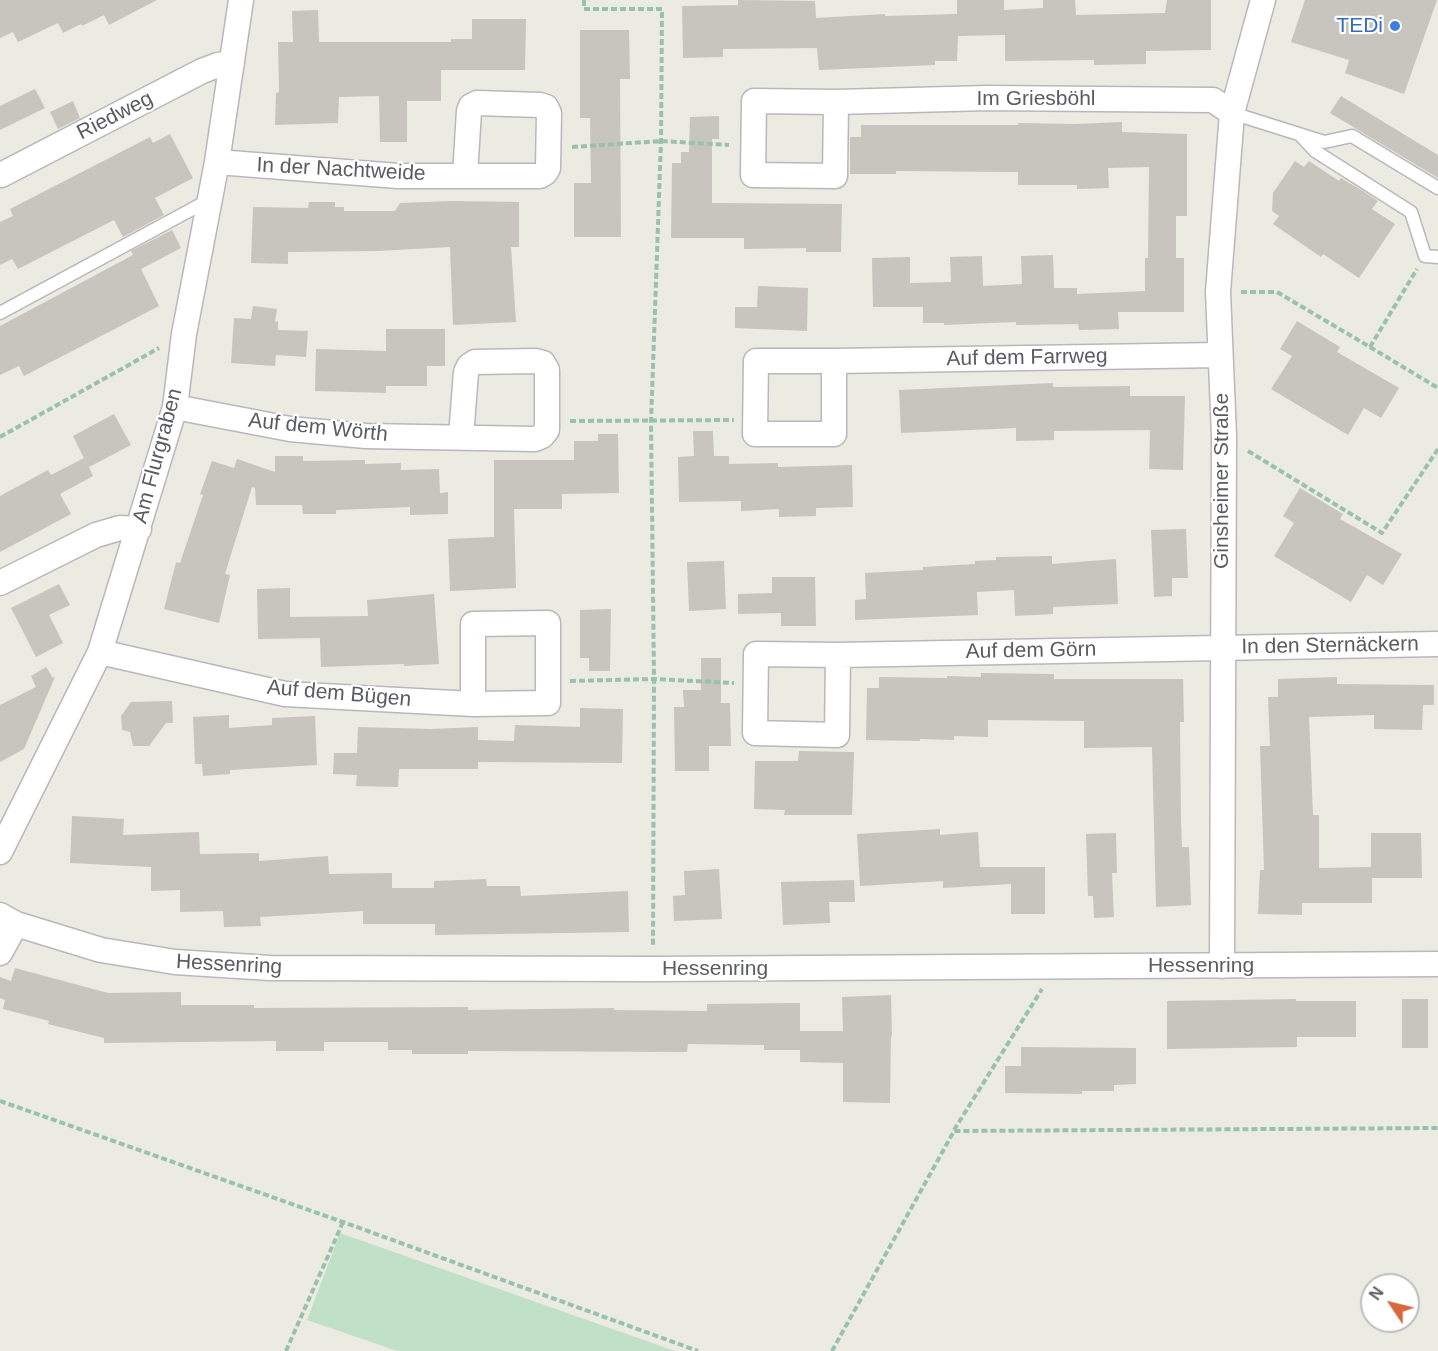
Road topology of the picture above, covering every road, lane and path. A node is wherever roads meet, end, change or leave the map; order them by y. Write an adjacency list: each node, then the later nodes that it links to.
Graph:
1 (241, 0): 4 (street, Am Flurgraben)
2 (584, 0): 8 (path)
3 (1263, 0): 6 (street, Ginsheimer Straße)
4 (232, 63): 11 (street, Am Flurgraben); 12 (street, Riedweg)
5 (836, 102): 6 (street, Im Griesböhl); 9 (street, Im Griesböhl); 9 (street, Im Griesböhl)
6 (1232, 112): 7 (lane); 18 (street, Ginsheimer Straße)
7 (1300, 135): 14 (lane); 16 (lane)
8 (661, 141): 9 (path); 10 (path); 28 (path)
9 (754, 146)
10 (548, 148): 13 (street, In der Nachtweide); 13 (street, In der Nachtweide)
11 (217, 162): 13 (street, In der Nachtweide); 15 (street, Am Flurgraben)
12 (0, 175)
13 (465, 175)
14 (1438, 188)
15 (209, 200): 19 (lane); 20 (street, Am Flurgraben)
16 (1425, 256): 17 (lane); 21 (path)
17 (1438, 257)
18 (1218, 292): 21 (path); 22 (street, Ginsheimer Straße)
19 (0, 313)
20 (184, 334): 25 (street, Am Flurgraben); 30 (path)
21 (1370, 347): 24 (path)
22 (1220, 355): 23 (street, Auf dem Farrweg); 29 (street, Ginsheimer Straße)
23 (834, 361): 27 (street, Auf dem Farrweg); 27 (street)
24 (1438, 388)
25 (176, 407): 31 (street, Auf dem Wörth); 33 (street, Am Flurgraben)
26 (546, 420): 28 (path); 31 (street, Auf dem Wörth); 31 (street)
27 (755, 420): 28 (path)
28 (651, 422): 39 (path)
29 (1224, 436): 32 (path); 36 (street, Ginsheimer Straße)
30 (0, 437)
31 (461, 437)
32 (1438, 449)
33 (139, 529): 34 (street); 37 (street, Am Flurgraben)
34 (0, 583)
35 (1438, 644): 36 (street, In den Sternäckern)
36 (1223, 647): 38 (street, Auf dem Görn); 47 (street, Ginsheimer Straße)
37 (100, 652): 42 (street, Auf dem Bügen); 43 (street, Am Flurgraben)
38 (838, 656): 41 (street, Auf dem Görn); 41 (street, Auf dem Görn)
39 (654, 679): 40 (path); 41 (path); 49 (path)
40 (548, 682): 42 (street, Auf dem Bügen); 42 (street, Auf dem Bügen)
41 (756, 685)
42 (473, 704)
43 (0, 852)
44 (8, 920): 45 (street); 49 (street, Hessenring)
45 (0, 953)
46 (1438, 963): 47 (street, Hessenring)
47 (1222, 966): 48 (street, Hessenring)
48 (1055, 967): 49 (street, Hessenring); 52 (path)
49 (653, 969)
50 (0, 1101): 53 (path)
51 (1438, 1128): 52 (path)
52 (954, 1131): 56 (path)
53 (344, 1222): 54 (path); 55 (path)
54 (286, 1351)
55 (698, 1351)
56 (832, 1351)

